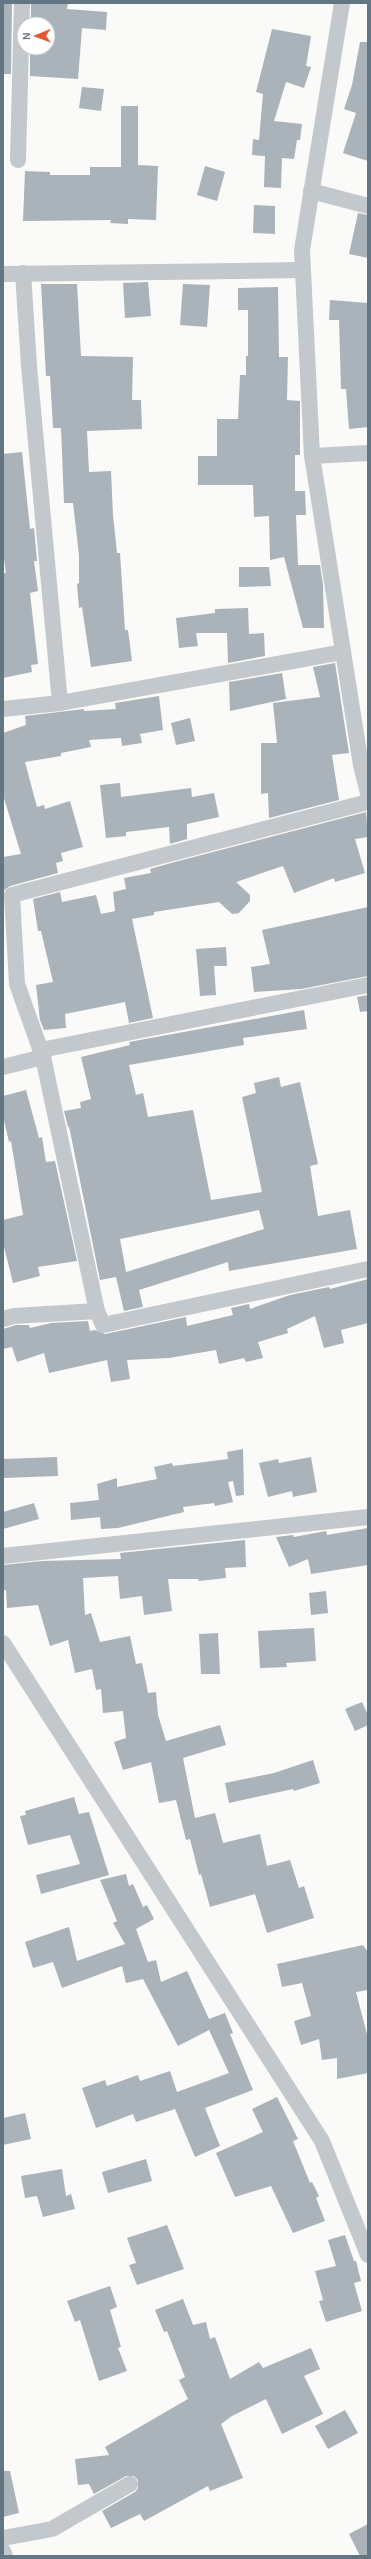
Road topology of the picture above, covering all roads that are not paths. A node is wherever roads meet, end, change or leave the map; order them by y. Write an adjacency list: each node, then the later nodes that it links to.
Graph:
1 (22, 3): 3 (street)
2 (342, 3): 4 (street)
3 (18, 160)
4 (311, 191): 5 (street); 6 (street)
5 (368, 206)
6 (303, 270): 7 (street); 10 (street)
7 (23, 273): 8 (street); 12 (street)
8 (3, 274)
9 (368, 453): 10 (street)
10 (312, 456): 11 (street)
11 (343, 652): 12 (street); 14 (street)
12 (60, 703): 13 (street)
13 (3, 709)
14 (361, 720): 15 (street)
15 (368, 793)
16 (368, 802): 18 (street)
17 (368, 986): 18 (street)
18 (43, 1057): 19 (street); 21 (street)
19 (3, 1067)
20 (368, 1269): 21 (street)
21 (96, 1311): 22 (street)
22 (3, 1319)
23 (368, 1517): 24 (street)
24 (3, 1556)
25 (3, 1643): 26 (street)
26 (368, 2255)
27 (130, 2484): 28 (street)
28 (3, 2538)
29 (3, 2551): 30 (street)
30 (5, 2556)

